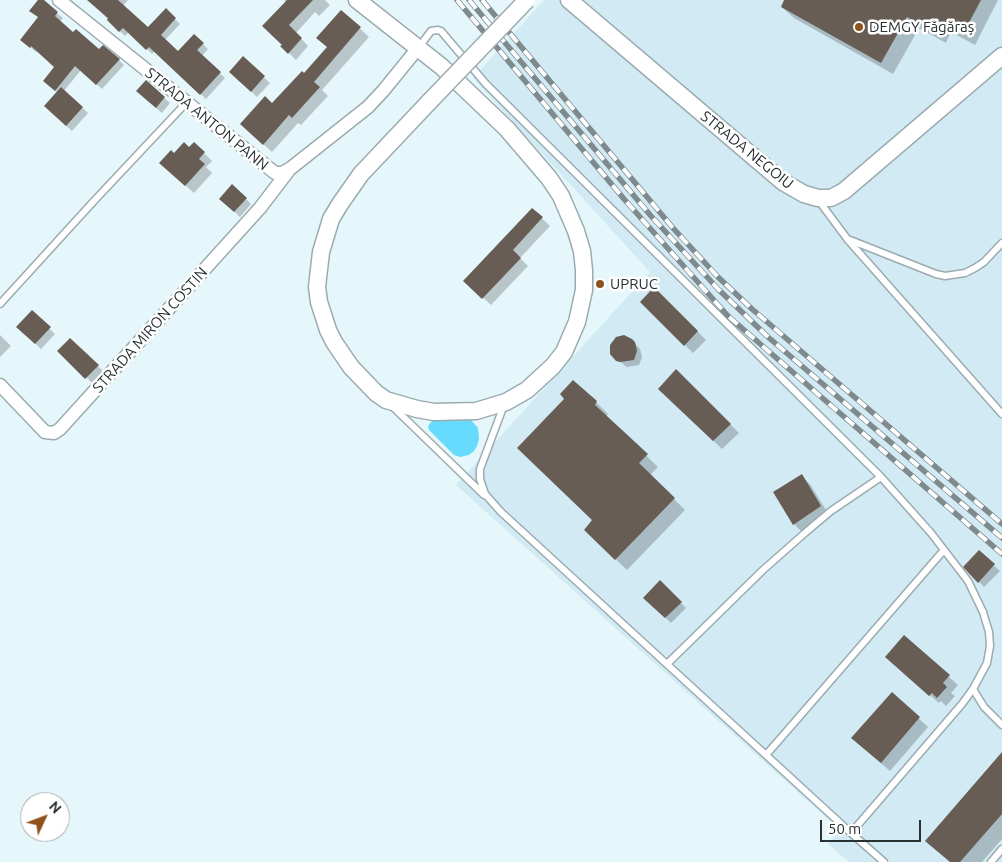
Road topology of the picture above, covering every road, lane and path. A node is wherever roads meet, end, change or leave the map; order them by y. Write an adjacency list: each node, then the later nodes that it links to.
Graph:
1 (59, 0): 7 (street, STRADA ANTON PANN)
2 (357, 0): 5 (main road)
3 (527, 0): 14 (main road, bridge)
4 (569, 0): 9 (main road, STRADA NEGOIU)
5 (418, 48): 8 (street, STRADA ANTON PANN); 15 (main road); 17 (lane)
6 (1002, 56): 9 (main road)
7 (186, 102): 8 (street, STRADA ANTON PANN); 12 (lane)
8 (291, 168): 13 (street, STRADA MIRON COSTIN)
9 (818, 198): 10 (lane)
10 (848, 240): 11 (lane); 16 (lane)
11 (1002, 243)
12 (0, 304)
13 (0, 385)
14 (386, 400): 15 (main road); 18 (lane)
15 (506, 402): 18 (lane)
16 (1002, 414)
17 (881, 477): 19 (lane); 20 (lane)
18 (501, 512): 20 (lane)
19 (944, 550): 21 (lane); 23 (lane)
20 (667, 664): 23 (lane)
21 (973, 689): 22 (lane); 24 (lane)
22 (1002, 725)
23 (766, 755): 24 (lane)
24 (851, 833): 26 (lane)
25 (1002, 849): 27 (lane)
26 (884, 862)
27 (991, 862)

